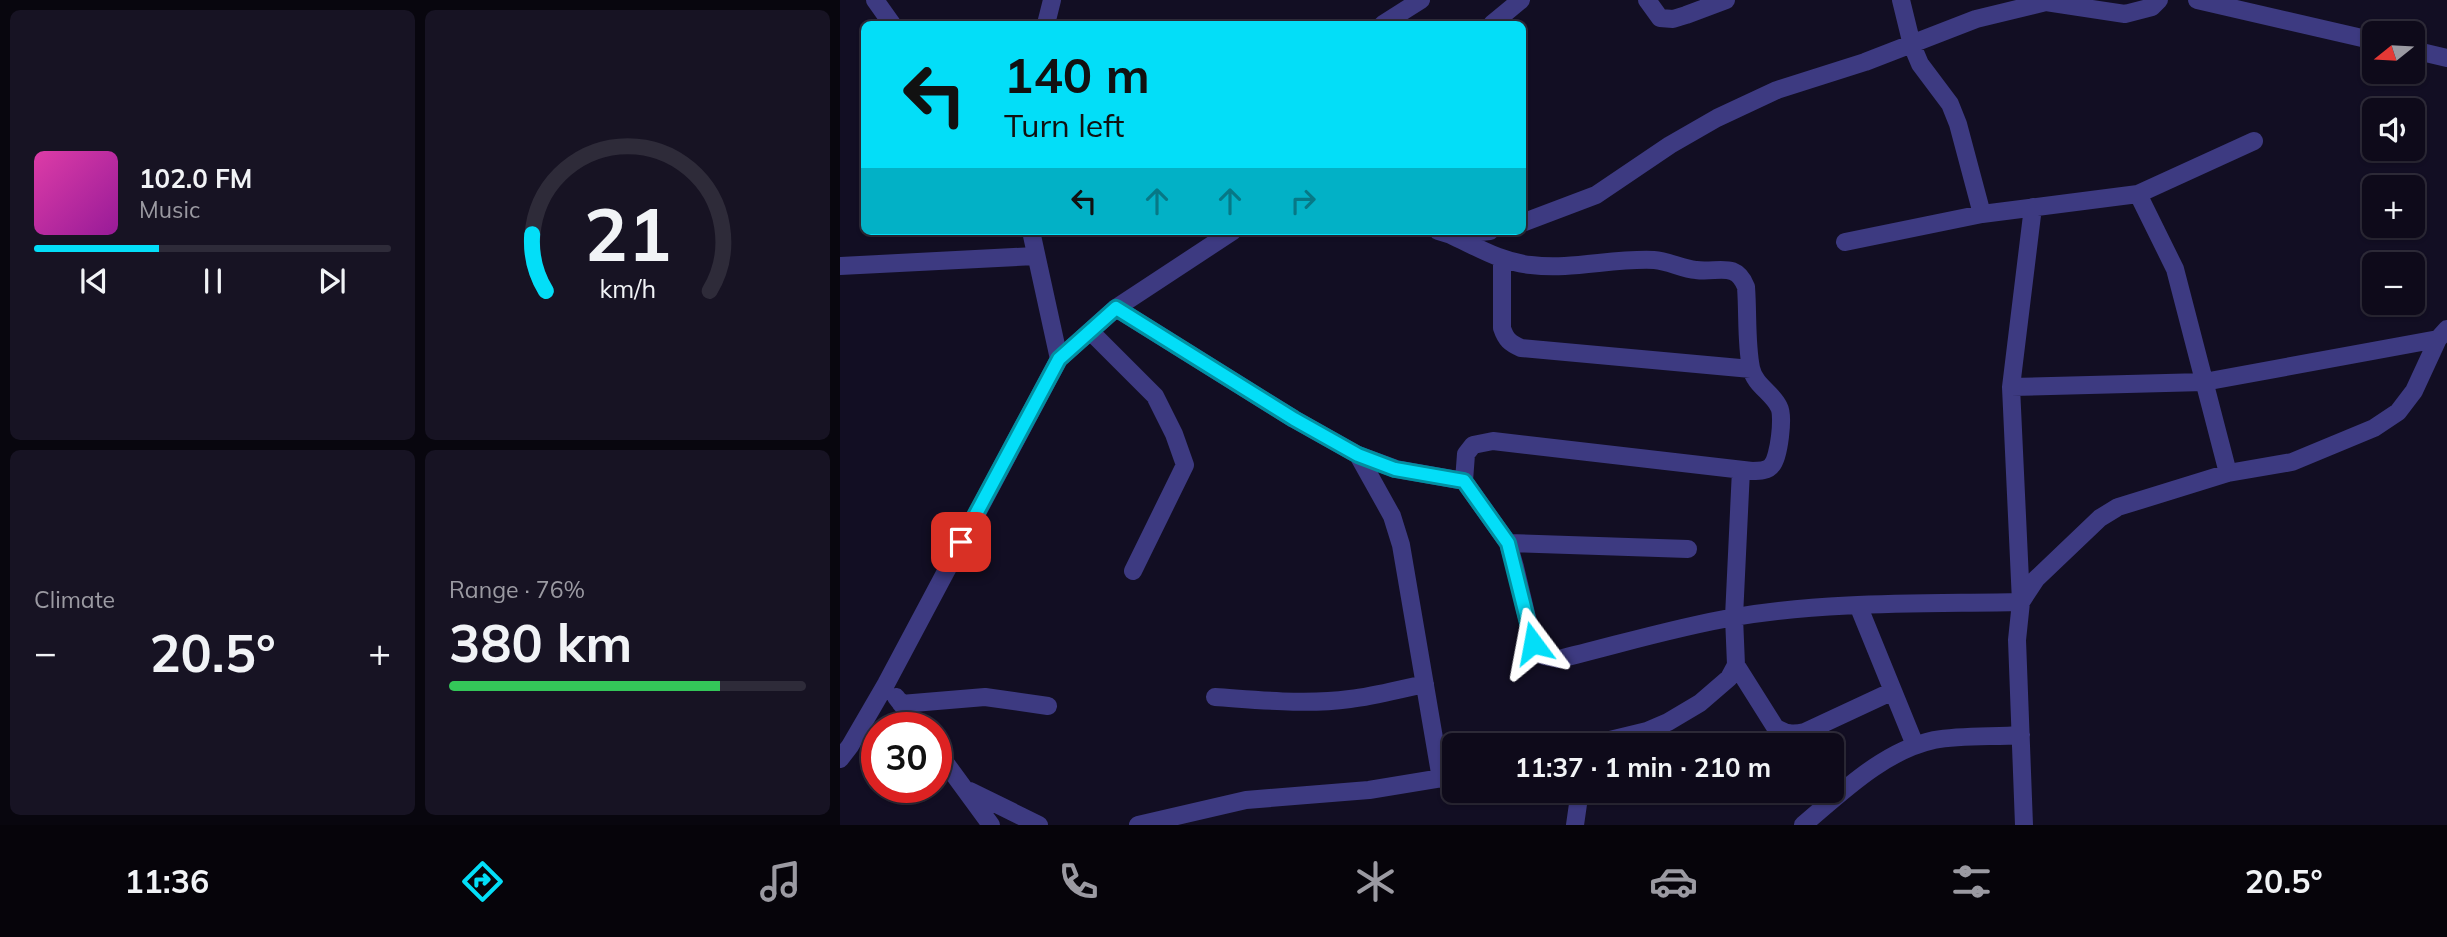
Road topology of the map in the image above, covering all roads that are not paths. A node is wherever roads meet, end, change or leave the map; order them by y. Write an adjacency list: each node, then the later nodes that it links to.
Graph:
1 (875, 0): 10 (street)
2 (1054, 0): 11 (street)
3 (1421, 0): 12 (street)
4 (1647, 0): 5 (street)
5 (1727, 0)
6 (1901, 0): 15 (street)
7 (2159, 0): 15 (street)
8 (2197, 0): 14 (street)
9 (1511, 3): 13 (street)
10 (890, 21)
11 (1047, 21)
12 (1388, 21)
13 (1495, 21)
14 (2362, 38)
15 (1912, 45): 21 (street); 22 (street)
16 (2426, 53): 17 (street)
17 (2447, 58)
18 (2254, 141): 19 (street)
19 (2138, 194): 20 (street); 35 (street)
20 (2034, 207): 21 (street); 36 (street)
21 (1982, 214): 26 (street)
22 (1526, 221)
23 (1032, 235): 27 (street)
24 (1227, 235): 30 (street)
25 (1448, 235): 28 (street)
26 (1845, 242)
27 (1035, 256): 29 (street); 33 (street)
28 (1502, 260): 34 (street); 34 (street)
29 (840, 266)
30 (1116, 308): 31 (street); 37 (street)
31 (1090, 331): 33 (street); 43 (street)
32 (2442, 334): 35 (street); 39 (street)
33 (1059, 359): 48 (street)
34 (1751, 369): 38 (street)
35 (2204, 382): 36 (street); 39 (street)
36 (2011, 387): 44 (street)
37 (1358, 455): 40 (street); 49 (street)
38 (1741, 470): 40 (street); 46 (street)
39 (2228, 473): 44 (street)
40 (1464, 481): 41 (street)
41 (1508, 543): 42 (street); 46 (street)
42 (1688, 549)
43 (1133, 571)
44 (2021, 602): 45 (street); 58 (street)
45 (1858, 605): 46 (street); 50 (street)
46 (1734, 617): 47 (street)
47 (1736, 665): 50 (street); 55 (street)
48 (886, 684): 52 (street); 61 (street)
49 (1425, 684): 51 (street); 60 (street)
50 (1893, 691): 59 (street)
51 (1215, 697)
52 (901, 704): 53 (street); 54 (street)
53 (1048, 706)
54 (907, 712)
55 (1647, 731): 56 (street); 57 (street)
56 (1639, 733)
57 (1645, 733)
58 (2021, 735): 59 (street); 71 (street)
59 (1915, 745): 66 (street)
60 (1442, 753)
61 (840, 759)
62 (952, 771): 64 (street)
63 (1442, 778): 69 (street)
64 (967, 790): 67 (street); 68 (street)
65 (1578, 803): 70 (street)
66 (1805, 824)
67 (991, 825)
68 (1039, 825)
69 (1138, 825)
70 (1574, 825)
71 (2024, 825)

